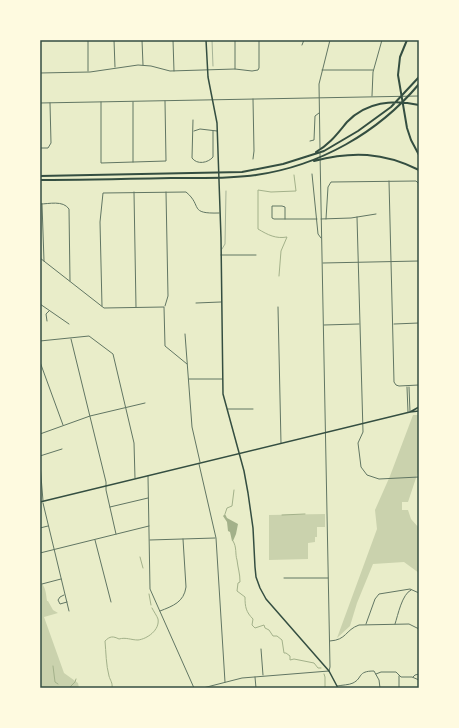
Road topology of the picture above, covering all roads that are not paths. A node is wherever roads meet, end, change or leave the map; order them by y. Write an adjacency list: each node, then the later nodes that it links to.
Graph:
1 (88, 40): 22 (street)
2 (114, 40): 16 (street)
3 (142, 40): 14 (street)
4 (173, 40): 21 (street)
5 (206, 40): 18 (main road)
6 (212, 40): 15 (lane)
7 (235, 40): 17 (street)
8 (259, 40): 17 (street)
9 (304, 40): 13 (street)
10 (330, 40): 19 (street)
11 (382, 40): 20 (street)
12 (407, 40): 45 (highway)
13 (302, 45)
14 (143, 65): 16 (street); 21 (street)
15 (212, 66)
16 (115, 68): 22 (street)
17 (235, 69): 18 (street)
18 (207, 70): 21 (street); 29 (main road)
19 (322, 70): 20 (street); 28 (street)
20 (374, 70): 27 (street)
21 (174, 71)
22 (88, 72): 23 (street)
23 (40, 73)
24 (419, 77): 44 (highway)
25 (419, 84): 48 (highway)
26 (418, 96): 27 (street)
27 (372, 97): 28 (street)
28 (319, 98): 30 (street); 37 (street)
29 (213, 99): 30 (street); 31 (street); 40 (main road)
30 (253, 99): 46 (street)
31 (165, 100): 32 (street); 47 (street)
32 (132, 101): 34 (street); 47 (street)
33 (50, 102): 34 (street); 35 (street); 43 (street)
34 (101, 102): 47 (street)
35 (40, 103)
36 (419, 105): 44 (highway)
37 (319, 113): 42 (street); 64 (street)
38 (193, 120): 41 (street)
39 (213, 131): 40 (street); 41 (street); 41 (street)
40 (217, 131): 59 (main road)
41 (193, 132)
42 (310, 141)
43 (40, 148)
44 (311, 155): 51 (highway)
45 (419, 155)
46 (253, 159)
47 (134, 162)
48 (305, 164): 49 (highway); 52 (highway)
49 (419, 170)
50 (312, 174): 63 (street)
51 (40, 176)
52 (40, 180)
53 (390, 180): 58 (street); 65 (street); 74 (street)
54 (166, 191): 56 (street); 59 (street); 82 (street)
55 (226, 191): 67 (lane)
56 (134, 192): 80 (street); 81 (street)
57 (41, 204): 71 (street); 76 (street)
58 (419, 204)
59 (220, 212): 67 (main road)
60 (376, 214): 61 (street)
61 (357, 217): 65 (street); 73 (street)
62 (285, 219): 62 (street); 63 (street)
63 (317, 219): 66 (street)
64 (321, 219): 65 (street); 66 (street)
65 (326, 219)
66 (322, 238): 75 (street)
67 (221, 250): 68 (main road)
68 (221, 255): 69 (street); 77 (main road)
69 (256, 255)
70 (40, 258): 71 (street)
71 (44, 261): 76 (street)
72 (419, 261): 74 (street)
73 (358, 262): 74 (street); 75 (street); 88 (street)
74 (391, 262): 89 (street)
75 (322, 263): 90 (street)
76 (70, 282): 80 (street)
77 (221, 302): 78 (street); 97 (main road)
78 (196, 303)
79 (40, 304): 84 (street)
80 (102, 306): 81 (street)
81 (136, 307): 82 (street)
82 (164, 307): 95 (street)
83 (278, 307): 113 (street)
84 (49, 310): 85 (street); 87 (street)
85 (47, 321)
86 (419, 323): 89 (street)
87 (69, 324)
88 (360, 324): 90 (street); 109 (street)
89 (392, 324): 99 (street)
90 (324, 325): 111 (street)
91 (185, 334): 95 (street)
92 (71, 338): 93 (street); 103 (street); 108 (street)
93 (40, 341)
94 (40, 362): 110 (street)
95 (187, 364): 96 (street)
96 (188, 379): 97 (street); 117 (street)
97 (222, 379): 105 (main road)
98 (419, 385): 100 (street)
99 (407, 386): 100 (street); 107 (street)
100 (409, 386): 107 (street)
101 (145, 403): 103 (street)
102 (419, 407): 107 (main road)
103 (125, 408): 108 (street); 121 (street)
104 (253, 409): 105 (street)
105 (228, 410): 115 (main road)
106 (419, 411): 107 (main road)
107 (409, 412): 109 (main road)
108 (90, 416): 110 (street); 122 (street)
109 (362, 423): 111 (main road); 120 (street)
110 (63, 426): 112 (street)
111 (325, 432): 113 (main road); 137 (street)
112 (40, 434)
113 (281, 443): 115 (main road)
114 (62, 449): 116 (street)
115 (239, 453): 117 (main road); 154 (main road)
116 (40, 456)
117 (199, 463): 119 (main road); 130 (street)
118 (40, 464): 124 (street)
119 (148, 476): 121 (main road); 123 (street)
120 (419, 477)
121 (135, 479): 122 (main road)
122 (106, 486): 124 (main road); 125 (street)
123 (149, 498): 125 (street); 126 (street)
124 (41, 502): 127 (street)
125 (110, 507): 129 (street)
126 (149, 525): 129 (street); 133 (street)
127 (48, 526): 128 (street); 134 (street)
128 (40, 528)
129 (116, 534): 131 (street)
130 (216, 538): 132 (street); 162 (street)
131 (95, 539): 134 (street); 146 (street)
132 (183, 539): 133 (street); 148 (street)
133 (149, 540): 148 (street)
134 (54, 550): 135 (street); 138 (street)
135 (40, 553)
136 (284, 578): 137 (street)
137 (329, 578): 152 (street)
138 (61, 579): 139 (street); 143 (street)
139 (42, 584)
140 (414, 590): 141 (street); 142 (street); 144 (street)
141 (401, 591): 144 (street); 149 (street)
142 (419, 593)
143 (65, 594): 145 (street); 145 (street)
144 (404, 596): 150 (street)
145 (67, 602): 147 (street)
146 (111, 602)
147 (69, 611)
148 (160, 611): 164 (street)
149 (366, 624): 150 (street); 152 (street)
150 (394, 624): 151 (street)
151 (419, 630)
152 (329, 641): 154 (street)
153 (261, 649): 159 (street)
154 (329, 671): 159 (street); 163 (main road)
155 (375, 674): 157 (street); 163 (street); 167 (street)
156 (419, 674): 160 (street)
157 (399, 675): 160 (street); 168 (street)
158 (255, 676): 159 (street); 162 (street); 166 (street)
159 (263, 676)
160 (412, 677): 161 (street)
161 (419, 680)
162 (224, 682): 165 (street)
163 (337, 687)
164 (194, 688)
165 (203, 688)
166 (256, 688)
167 (380, 688)
168 (399, 688)

